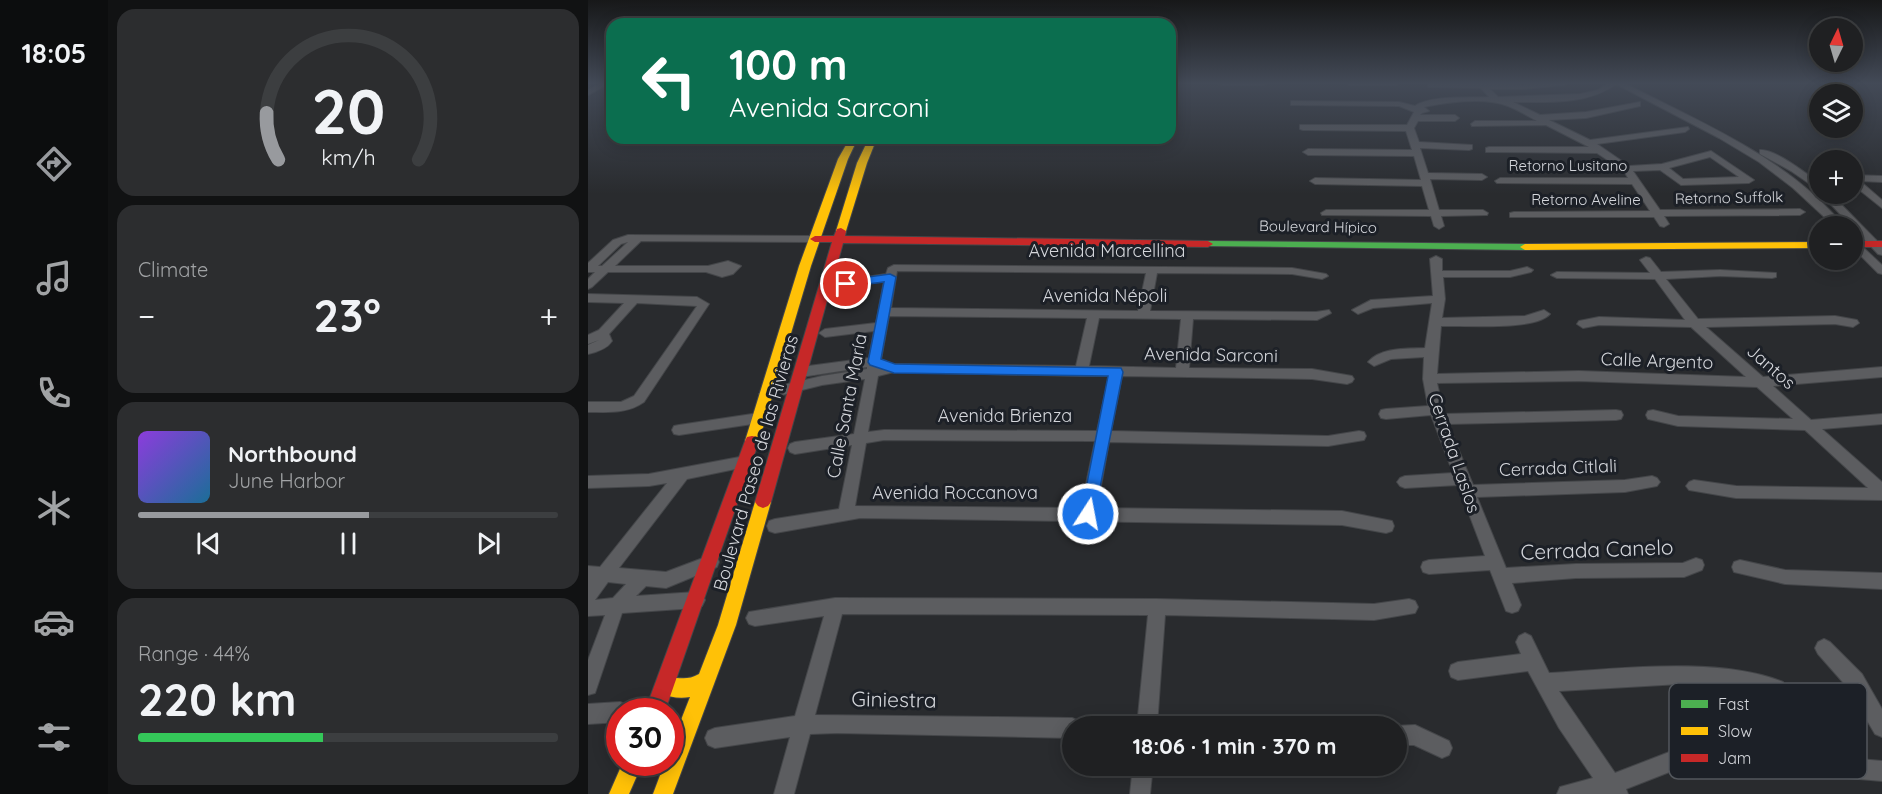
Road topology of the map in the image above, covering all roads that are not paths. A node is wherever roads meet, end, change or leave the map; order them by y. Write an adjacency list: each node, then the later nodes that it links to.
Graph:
1 (1415, 120): 8 (street)
2 (1542, 120): 5 (street); 10 (street)
3 (1696, 120): 7 (street)
4 (1699, 120): 7 (street)
5 (1475, 124)
6 (1303, 127): 8 (street)
7 (1711, 127): 24 (street); 37 (street)
8 (1410, 128): 14 (street)
9 (1685, 129): 10 (street)
10 (1589, 143): 16 (street)
11 (851, 144): 40 (street, Boulevard Paseo de las Rivieras)
12 (870, 144): 41 (street, Boulevard Paseo de las Rivieras)
13 (1469, 147): 14 (street)
14 (1416, 149): 17 (street); 21 (street)
15 (1489, 150): 16 (street)
16 (1599, 150): 19 (street)
17 (1308, 152)
18 (1662, 167): 18 (street); 19 (street)
19 (1627, 169): 27 (street)
20 (1482, 177): 21 (street)
21 (1425, 179): 25 (street); 34 (street)
22 (1863, 179): 23 (street)
23 (1882, 179)
24 (1809, 180)
25 (1315, 181)
26 (1500, 181): 27 (street, Retorno Lusitano)
27 (1636, 181): 35 (street)
28 (1863, 189): 30 (street)
29 (1835, 204): 45 (street)
30 (1882, 205)
31 (1800, 212): 35 (street, Retorno Suffolk)
32 (1326, 213): 34 (street)
33 (1483, 213): 34 (street)
34 (1436, 214): 39 (street)
35 (1658, 214): 36 (street, Retorno Aveline); 38 (street)
36 (1514, 215)
37 (1828, 216)
38 (1664, 224)
39 (1438, 226)
40 (817, 235): 41 (street, Boulevard Hípico); 43 (street); 94 (street, Boulevard Paseo de las Rivieras)
41 (840, 235): 44 (street, Boulevard Hípico); 86 (street, Boulevard Paseo de las Rivieras)
42 (1809, 236): 44 (street, Boulevard Hípico)
43 (638, 238): 50 (street); 51 (street)
44 (1453, 242): 46 (street, Boulevard Hípico)
45 (1867, 242): 54 (street)
46 (1809, 245)
47 (1436, 259): 56 (street, Cerrada Laslos)
48 (1646, 260): 60 (street, Jantos)
49 (708, 268): 51 (street)
50 (588, 269): 51 (street)
51 (605, 269): 62 (street)
52 (1152, 269): 55 (street, Avenida Marcellina); 59 (street, Avenida Marcellina); 71 (street)
53 (1527, 270): 56 (street)
54 (1882, 271)
55 (891, 274): 61 (street, Avenida Marcellina); 67 (street, Calle Santa María)
56 (1437, 274): 64 (street, Cerrada Laslos)
57 (1557, 275): 60 (street)
58 (1772, 275): 60 (street)
59 (1322, 276)
60 (1658, 276): 76 (street, Jantos)
61 (846, 284)
62 (588, 285)
63 (588, 298): 65 (street)
64 (1439, 299): 66 (street); 73 (street, Cerrada Laslos)
65 (633, 300): 78 (street); 95 (street)
66 (1358, 310)
67 (884, 312): 69 (street, Avenida Népoli); 77 (street, Calle Santa María)
68 (1325, 313): 72 (street, Avenida Népoli)
69 (1094, 314): 71 (street, Avenida Népoli); 85 (street)
70 (1544, 314): 73 (street)
71 (1143, 315): 72 (street, Avenida Népoli)
72 (1187, 315): 88 (street)
73 (1437, 322): 82 (street, Cerrada Laslos)
74 (1853, 323): 76 (street)
75 (1583, 324): 76 (street)
76 (1695, 324): 92 (street, Jantos)
77 (881, 326): 79 (street); 84 (street, Calle Santa María)
78 (603, 333): 80 (street); 81 (street)
79 (825, 333)
80 (588, 340)
81 (588, 350)
82 (1431, 352): 83 (street); 91 (street, Cerrada Laslos)
83 (1374, 362)
84 (873, 368): 85 (street, Avenida Sarconi); 86 (street, Avenida Sarconi); 93 (street, Avenida Sarconi); 106 (street, Calle Santa María)
85 (1081, 371): 87 (street, Avenida Sarconi)
86 (801, 372): 93 (street, Boulevard Paseo de las Rivieras)
87 (1116, 372): 88 (street, Avenida Sarconi); 104 (street)
88 (1182, 372): 90 (street, Avenida Sarconi)
89 (1882, 372): 92 (street, Calle Argento)
90 (1347, 379)
91 (1430, 379): 92 (street, Calle Argento); 97 (street, Cerrada Laslos)
92 (1760, 382): 102 (street, Jantos)
93 (796, 390): 94 (street, Avenida Sarconi); 143 (street, Boulevard Paseo de las Rivieras)
94 (766, 394): 100 (street, Boulevard Paseo de las Rivieras)
95 (588, 407)
96 (1386, 414): 97 (street)
97 (1438, 415): 98 (street); 113 (street, Cerrada Laslos)
98 (1616, 415)
99 (1653, 415): 102 (street)
100 (759, 418): 103 (street); 108 (street, Boulevard Paseo de las Rivieras)
101 (1882, 419): 102 (street)
102 (1811, 425): 115 (street, Jantos)
103 (679, 430)
104 (1103, 436): 105 (street, Avenida Brienza); 106 (street, Avenida Brienza); 117 (street)
105 (1359, 436)
106 (860, 438): 107 (street, Avenida Brienza); 116 (street, Calle Santa María)
107 (795, 448)
108 (745, 462): 109 (street); 120 (street, Boulevard Paseo de las Rivieras)
109 (682, 474): 110 (street); 125 (street)
110 (588, 482)
111 (1405, 482): 113 (street, Cerrada Citlali)
112 (1652, 482): 113 (street, Cerrada Citlali)
113 (1463, 485): 124 (street, Cerrada Laslos)
114 (1694, 486): 115 (street)
115 (1882, 492)
116 (846, 513): 117 (street, Avenida Roccanova); 118 (street, Avenida Roccanova)
117 (1088, 514): 119 (street, Avenida Roccanova)
118 (775, 526)
119 (1386, 526)
120 (711, 562): 127 (street); 130 (street, Boulevard Paseo de las Rivieras)
121 (1696, 565): 124 (street, Cerrada Canelo)
122 (1429, 567): 124 (street, Cerrada Canelo)
123 (1740, 567): 128 (street)
124 (1496, 569): 132 (street, Cerrada Laslos)
125 (596, 574): 126 (street); 129 (street)
126 (642, 579): 127 (street); 134 (street)
127 (666, 580): 131 (street)
128 (1882, 581)
129 (588, 595)
130 (696, 600): 131 (street); 148 (street, Boulevard Paseo de las Rivieras)
131 (653, 604): 134 (street)
132 (1512, 605)
133 (835, 606): 135 (street); 138 (street); 154 (street)
134 (616, 607): 137 (street); 147 (street)
135 (1157, 607): 136 (street); 153 (street)
136 (1409, 607)
137 (588, 608)
138 (754, 618)
139 (1525, 642): 141 (street)
140 (1824, 648): 146 (street)
141 (1533, 662): 142 (street); 144 (street)
142 (1458, 670)
143 (708, 679): 148 (street); 167 (street, Boulevard Paseo de las Rivieras)
144 (1544, 683): 145 (street); 165 (street)
145 (1747, 683)
146 (1856, 683)
147 (588, 686)
148 (666, 686): 149 (street, Boulevard Paseo de las Rivieras)
149 (661, 698)
150 (1867, 701): 155 (street)
151 (606, 713): 152 (street)
152 (588, 714)
153 (1148, 716)
154 (803, 725): 156 (street, Giniestra); 158 (street, Giniestra); 168 (street)
155 (1882, 727)
156 (1062, 728)
157 (1407, 735): 159 (street)
158 (715, 738)
159 (1442, 748)
160 (1669, 763): 165 (street)
161 (1867, 770): 162 (street)
162 (1882, 771)
163 (627, 776): 166 (street)
164 (1142, 776): 169 (street)
165 (1615, 790): 170 (street)
166 (619, 794)
167 (663, 794)
168 (784, 794)
169 (1140, 794)
170 (1567, 794)

